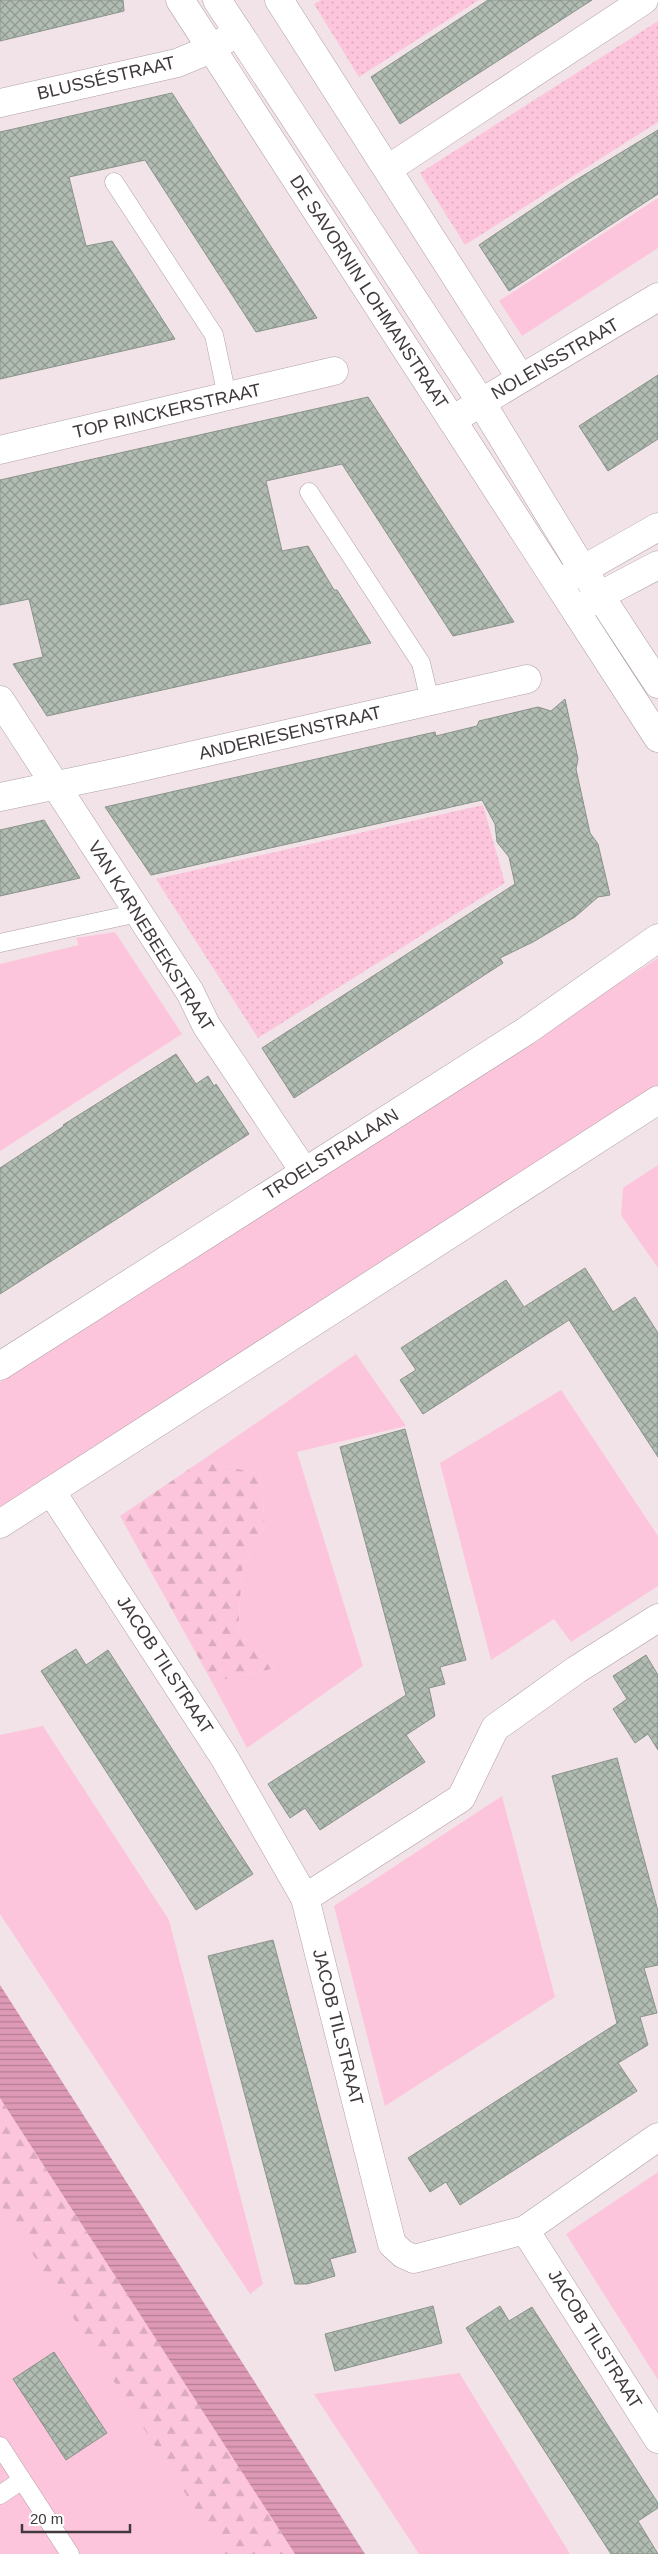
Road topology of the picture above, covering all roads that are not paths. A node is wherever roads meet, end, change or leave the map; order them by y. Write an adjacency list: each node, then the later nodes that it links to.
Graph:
1 (180, 0): 6 (street, DE SAVORNIN LOHMANSTRAAT)
2 (217, 0): 5 (street, DE SAVORNIN LOHMANSTRAAT)
3 (280, 0): 8 (street)
4 (644, 0): 8 (street)
5 (238, 32): 6 (street, BLUSSÉSTRAAT); 14 (street, DE SAVORNIN LOHMANSTRAAT)
6 (211, 49): 7 (street, BLUSSÉSTRAAT); 15 (street, DE SAVORNIN LOHMANSTRAAT)
7 (0, 103)
8 (388, 169): 12 (street)
9 (114, 182): 13 (lane)
10 (658, 297): 12 (street, NOLENSSTRAAT)
11 (334, 371): 13 (street, TOP RINCKERSTRAAT)
12 (520, 377): 14 (street, NOLENSSTRAAT)
13 (227, 396): 16 (street, TOP RINCKERSTRAAT)
14 (481, 402): 15 (street, NOLENSSTRAAT); 20 (street, DE SAVORNIN LOHMANSTRAAT)
15 (452, 420): 21 (street, DE SAVORNIN LOHMANSTRAAT)
16 (0, 450)
17 (309, 492): 27 (lane)
18 (658, 527): 20 (street)
19 (658, 565): 22 (street)
20 (583, 570): 21 (street); 22 (street, DE SAVORNIN LOHMANSTRAAT)
21 (558, 584): 23 (street, DE SAVORNIN LOHMANSTRAAT)
22 (601, 595): 23 (street); 25 (street, DE SAVORNIN LOHMANSTRAAT)
23 (576, 611): 28 (street, DE SAVORNIN LOHMANSTRAAT)
24 (527, 679): 27 (street, ANDERIESENSTRAAT)
25 (658, 684)
26 (0, 700): 29 (street, VAN KARNEBEEKSTRAAT)
27 (430, 701): 29 (street, ANDERIESENSTRAAT)
28 (657, 735)
29 (53, 784): 30 (street, ANDERIESENSTRAAT); 31 (street, VAN KARNEBEEKSTRAAT)
30 (0, 797)
31 (138, 913): 33 (lane); 35 (street, VAN KARNEBEEKSTRAAT)
32 (658, 938): 35 (street, TROELSTRALAAN)
33 (0, 943)
34 (658, 1100): 37 (street)
35 (304, 1171): 36 (street, TROELSTRALAAN)
36 (0, 1366)
37 (51, 1491): 38 (street); 40 (street, JACOB TILSTRAAT)
38 (0, 1524)
39 (658, 1618): 40 (street)
40 (305, 1898): 42 (street, JACOB TILSTRAAT)
41 (658, 2137): 42 (street)
42 (525, 2230): 43 (street, JACOB TILSTRAAT)
43 (658, 2439)
44 (0, 2446): 45 (lane)
45 (22, 2480): 46 (lane); 47 (lane)
46 (0, 2494)
47 (70, 2554)

